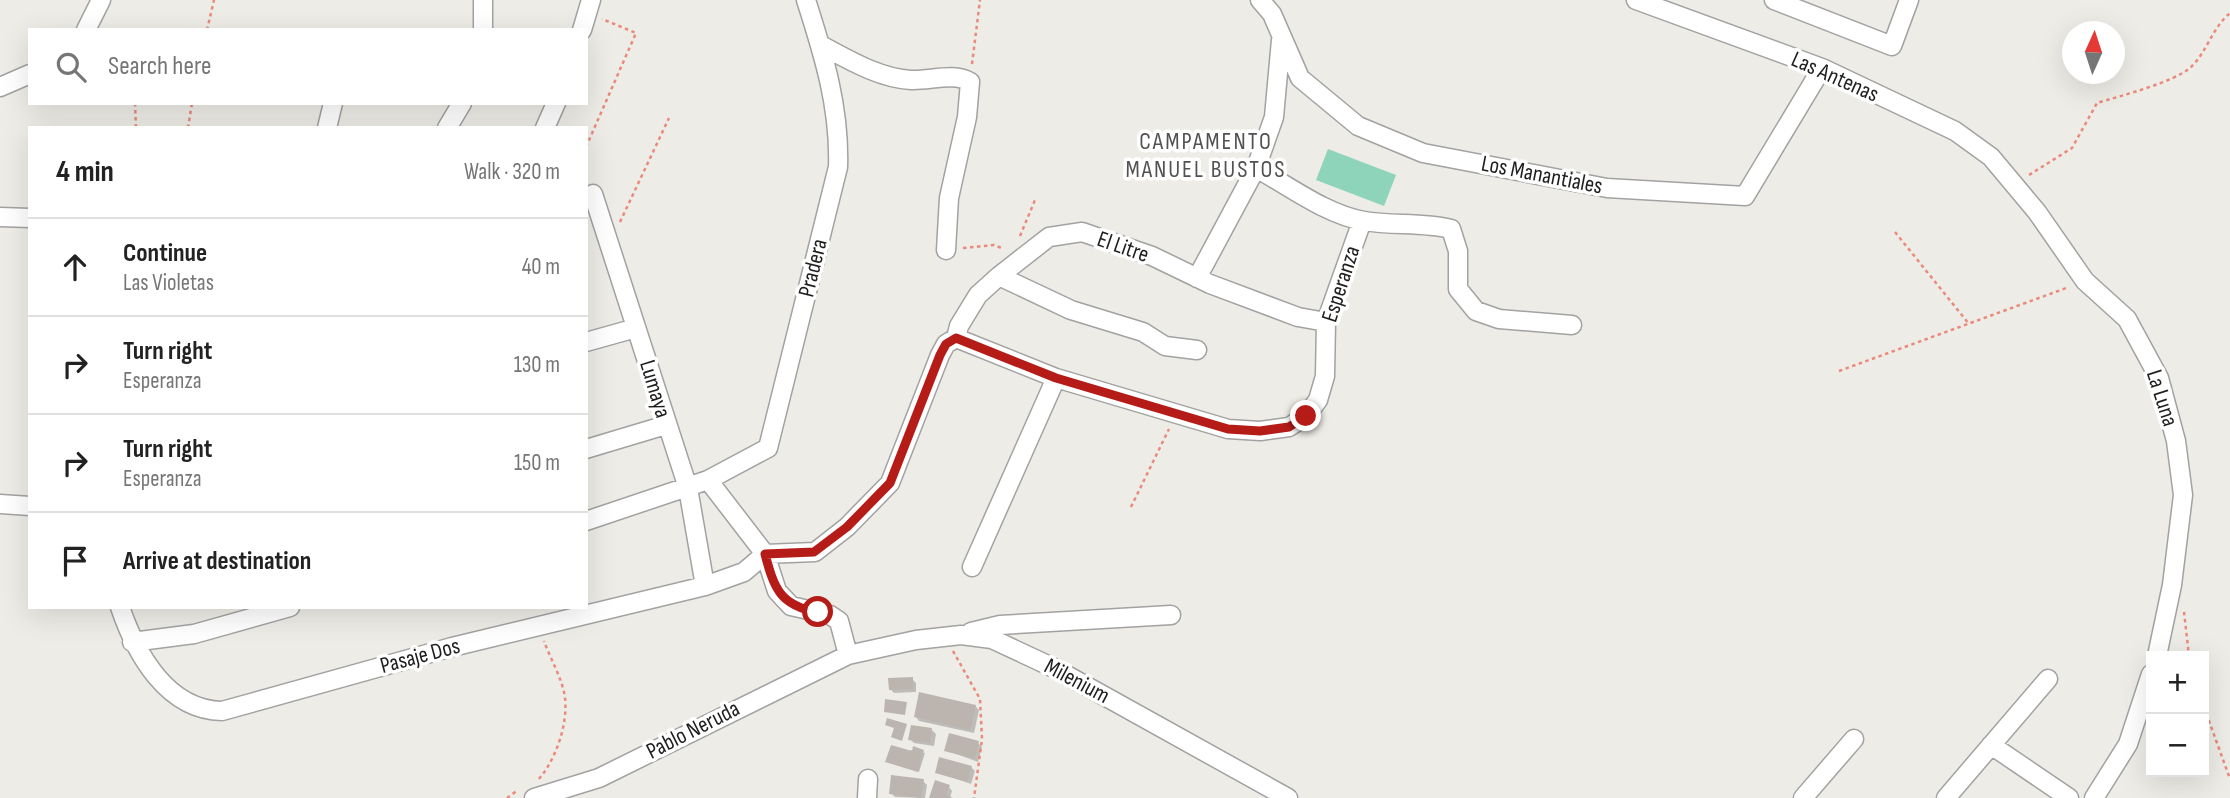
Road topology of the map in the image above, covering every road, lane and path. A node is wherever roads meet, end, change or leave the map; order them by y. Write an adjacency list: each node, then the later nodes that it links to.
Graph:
1 (101, 0): 12 (street)
2 (214, 0): 13 (path)
3 (483, 0): 14 (street)
4 (806, 0): 16 (street, Pradera)
5 (980, 0): 19 (path)
6 (1261, 0): 15 (street, Los Manantiales)
7 (1636, 0): 17 (street, Las Antenas)
8 (1773, 0): 9 (street)
9 (1909, 0)
10 (2230, 13): 34 (path)
11 (587, 14): 32 (path)
12 (87, 28)
13 (207, 28)
14 (483, 28)
15 (1281, 40): 17 (street, Los Manantiales); 33 (street)
16 (821, 45): 19 (street); 58 (street, Pradera)
17 (1822, 68): 34 (street, Las Antenas)
18 (28, 75): 20 (street)
19 (970, 82): 41 (street)
20 (0, 87)
21 (135, 105): 27 (path)
22 (192, 105): 28 (path)
23 (333, 105): 29 (street)
24 (461, 105): 30 (street)
25 (555, 105): 31 (street)
26 (669, 118): 40 (path)
27 (136, 126)
28 (188, 126)
29 (327, 126)
30 (448, 126)
31 (546, 126)
32 (588, 142)
33 (1256, 168): 38 (street); 44 (street)
34 (2015, 184): 45 (street, La Luna)
35 (593, 194): 40 (street, Lumaya)
36 (0, 217): 37 (street)
37 (28, 218)
38 (1362, 221): 46 (street, Esperanza); 48 (street)
39 (1895, 232): 47 (path)
40 (609, 244): 49 (street, Lumaya)
41 (946, 250): 42 (path)
42 (1014, 253)
43 (999, 276): 44 (street, El Litre); 50 (street, El Litre); 52 (street)
44 (1197, 278): 46 (street, El Litre)
45 (2085, 281): 47 (path); 73 (street, La Luna)
46 (1326, 322): 55 (street, Esperanza)
47 (1969, 324): 53 (path)
48 (1572, 325)
49 (636, 328): 51 (street); 56 (street, Lumaya)
50 (956, 338): 54 (street, Esperanza); 64 (street)
51 (588, 341)
52 (1197, 350)
53 (1839, 371)
54 (1056, 378): 55 (street, Esperanza); 65 (street)
55 (1177, 414): 62 (path)
56 (666, 425): 57 (street); 59 (street, Lumaya)
57 (588, 448)
58 (708, 480): 59 (street, Pradera); 64 (street)
59 (688, 488): 63 (street, Pradera); 66 (street, Lumaya)
60 (0, 503): 61 (street)
61 (28, 506)
62 (1131, 508)
63 (588, 520)
64 (765, 554): 66 (street, Pasaje Dos); 74 (street)
65 (972, 567)
66 (705, 586): 70 (street, Pasaje Dos)
67 (121, 609): 72 (street, Pasaje Dos)
68 (283, 609): 72 (street)
69 (1171, 615): 71 (street)
70 (539, 628): 72 (street, Pasaje Dos); 82 (path)
71 (953, 636): 74 (street, Milenium); 84 (path); 85 (street, Milenium)
72 (132, 642)
73 (2158, 651)
74 (848, 655): 82 (street, Pablo Neruda)
75 (2048, 680): 79 (street)
76 (2146, 689): 89 (street)
77 (2207, 714): 81 (path)
78 (1853, 739): 86 (street)
79 (1991, 745): 87 (street); 88 (street)
80 (868, 779): 83 (street)
81 (2230, 779)
82 (534, 792)
83 (867, 798)
84 (974, 798)
85 (1288, 798)
86 (1803, 798)
87 (1946, 798)
88 (2069, 798)
89 (2094, 798)

